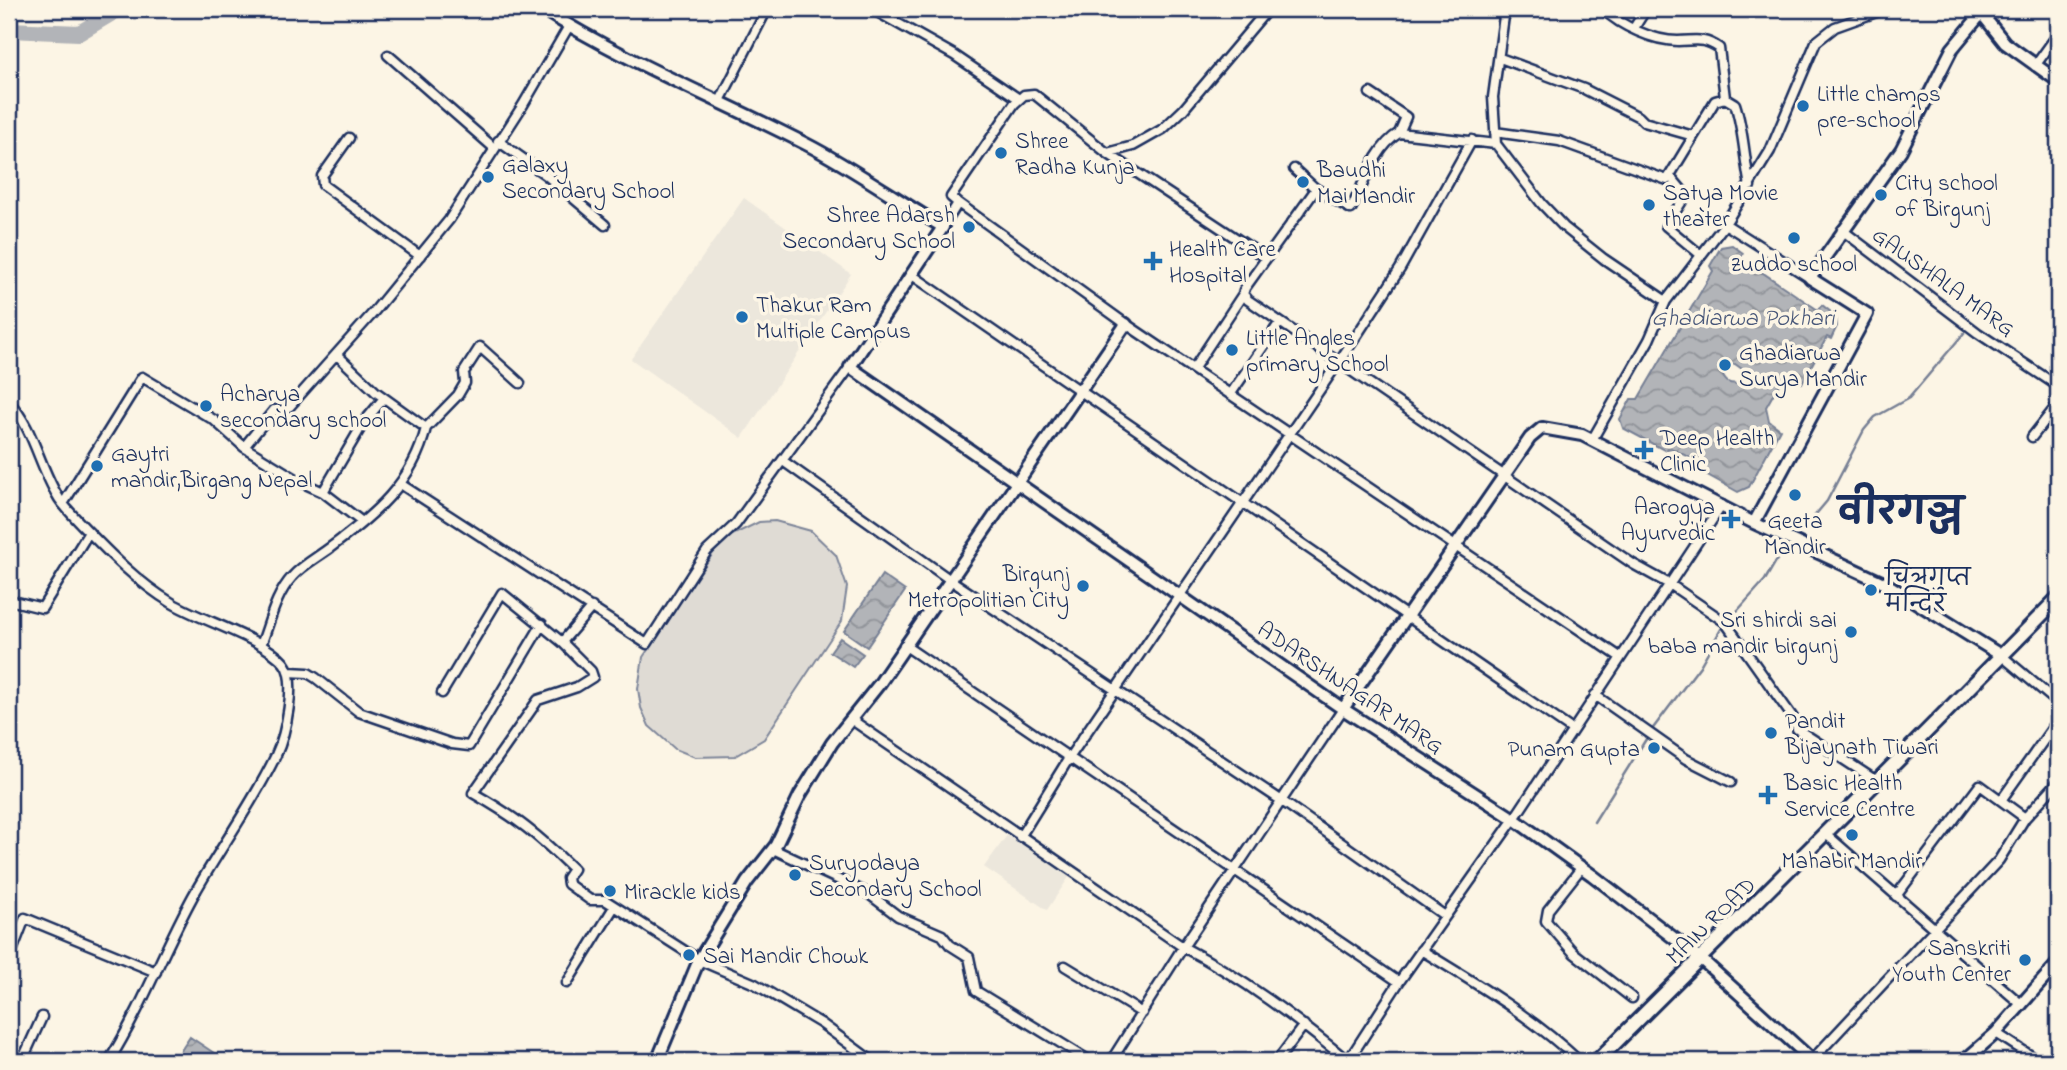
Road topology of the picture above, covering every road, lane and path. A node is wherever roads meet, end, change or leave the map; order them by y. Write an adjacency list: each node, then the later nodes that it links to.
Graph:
1 (542, 9): 10 (street)
2 (767, 9): 20 (street)
3 (872, 9): 19 (street)
4 (1268, 9): 28 (street)
5 (1506, 9): 14 (street)
6 (1603, 9): 11 (street)
7 (1647, 9): 11 (street)
8 (1885, 9): 31 (street)
9 (1983, 12): 15 (street); 37 (street)
10 (569, 26): 20 (street); 26 (street)
11 (1634, 28): 18 (street)
12 (2058, 34): 15 (street)
13 (388, 55): 26 (street)
14 (1500, 58): 21 (street); 24 (street)
15 (2035, 66): 16 (street)
16 (2058, 81)
17 (1370, 93): 22 (street)
18 (1725, 97): 24 (street); 31 (street)
19 (1019, 99): 28 (street); 33 (street)
20 (720, 101): 36 (street)
21 (1495, 132): 27 (street); 30 (street)
22 (1399, 133): 25 (street); 32 (street)
23 (349, 138): 39 (street)
24 (1691, 139): 30 (street)
25 (1472, 140): 27 (street); 48 (street)
26 (496, 144): 34 (street); 39 (street)
27 (1496, 144): 44 (street)
28 (1107, 153): 40 (street)
29 (1294, 169): 32 (street)
30 (1670, 176): 38 (street)
31 (1750, 186): 35 (street)
32 (1315, 190): 40 (street)
33 (958, 203): 36 (street); 46 (street)
34 (605, 225)
35 (1725, 225): 38 (street); 42 (street)
36 (943, 227): 41 (street)
37 (1842, 230): 42 (street); 52 (street, GAUSHALA MARG)
38 (1701, 255): 44 (street)
39 (420, 256): 47 (street)
40 (1266, 258): 43 (street)
41 (912, 275): 49 (street); 53 (street)
42 (1810, 278): 72 (street)
43 (1243, 294): 45 (street); 50 (street)
44 (1666, 301): 61 (street)
45 (1280, 322): 48 (street); 54 (street)
46 (1126, 324): 50 (street); 53 (street)
47 (337, 355): 55 (street); 62 (street)
48 (1339, 362): 59 (street); 64 (street)
49 (850, 368): 63 (street); 65 (street, ADARSHNAGAR MARG)
50 (1194, 368): 54 (street)
51 (520, 383): 58 (street)
52 (2058, 386)
53 (1078, 391): 65 (street); 68 (street)
54 (1232, 393): 59 (street)
55 (384, 398): 58 (street); 67 (street)
56 (9, 401): 69 (street)
57 (2058, 404): 60 (street)
58 (426, 428): 66 (street)
59 (1291, 433): 68 (street); 74 (street)
60 (2032, 437)
61 (1592, 440): 64 (street); 70 (street)
62 (244, 447): 67 (street); 69 (street)
63 (783, 461): 75 (street); 80 (street)
64 (1503, 476): 74 (street); 76 (street)
65 (1015, 482): 75 (street); 77 (street, ADARSHNAGAR MARG)
66 (402, 485): 71 (street); 80 (street)
67 (323, 492): 71 (street)
68 (1243, 503): 77 (street); 81 (street)
69 (63, 504): 73 (street)
70 (1722, 505): 72 (street); 76 (street)
71 (362, 522): 84 (street)
72 (1754, 523): 86 (street)
73 (89, 532): 79 (street); 84 (street)
74 (1456, 546): 81 (street); 87 (street)
75 (949, 579): 85 (street); 89 (street)
76 (1671, 585): 87 (street); 98 (street)
77 (1180, 597): 89 (street); 93 (street, ADARSHNAGAR MARG)
78 (2058, 598): 86 (main road, MAIN ROAD)
79 (9, 600)
80 (592, 607): 83 (street)
81 (1407, 616): 93 (street); 96 (street)
82 (542, 624): 83 (street); 88 (street); 90 (street)
83 (562, 642): 111 (street)
84 (261, 645): 88 (street)
85 (904, 645): 94 (street); 97 (street)
86 (2002, 656): 92 (street); 98 (main road, MAIN ROAD)
87 (1620, 657): 91 (street)
88 (289, 672): 121 (street)
89 (1115, 689): 97 (street); 102 (street)
90 (442, 693)
91 (1595, 695): 96 (street); 99 (street)
92 (2058, 703)
93 (1343, 709): 102 (street); 104 (street, ADARSHNAGAR MARG)
94 (852, 720): 106 (street); 107 (street)
95 (2058, 720): 101 (street)
96 (1572, 729): 104 (street)
97 (1069, 758): 106 (street); 109 (street)
98 (1875, 780): 105 (main road, MAIN ROAD)
99 (1731, 782)
100 (2058, 782): 103 (street)
101 (2002, 799): 103 (street); 110 (street)
102 (1282, 801): 109 (street); 112 (street)
103 (2025, 818): 113 (street)
104 (1514, 819): 108 (street, ADARSHNAGAR MARG); 112 (street)
105 (1827, 835): 110 (street); 117 (main road, MAIN ROAD)
106 (1020, 837): 114 (street)
107 (773, 849): 118 (street); 134 (street)
108 (1582, 867): 117 (street, ADARSHNAGAR MARG); 124 (street)
109 (1234, 872): 114 (street); 122 (street)
110 (1896, 896): 113 (street)
111 (614, 907): 118 (street); 123 (street)
112 (1445, 916): 115 (street)
113 (1934, 929): 125 (street); 140 (street)
114 (1183, 947): 126 (street); 128 (street)
115 (1421, 950): 122 (street); 138 (street)
116 (9, 959): 121 (street)
117 (1701, 959): 139 (main road, MAIN ROAD); 140 (street, ADARSHNAGAR MARG)
118 (699, 960): 130 (street); 133 (street)
119 (1065, 966): 126 (street)
120 (2056, 969): 125 (street)
121 (156, 972): 132 (street)
122 (1399, 982): 137 (street)
123 (567, 983)
124 (1632, 998)
125 (2022, 1005): 129 (street)
126 (1142, 1013): 135 (street)
127 (42, 1017): 131 (street)
128 (1304, 1025): 136 (street); 137 (street)
129 (1996, 1033): 141 (street); 142 (street)
130 (869, 1060)
131 (22, 1061)
132 (109, 1061)
133 (657, 1061)
134 (1090, 1061)
135 (1111, 1061)
136 (1277, 1061)
137 (1348, 1061)
138 (1579, 1061)
139 (1597, 1061)
140 (1812, 1061)
141 (1964, 1061)
142 (2039, 1061)

